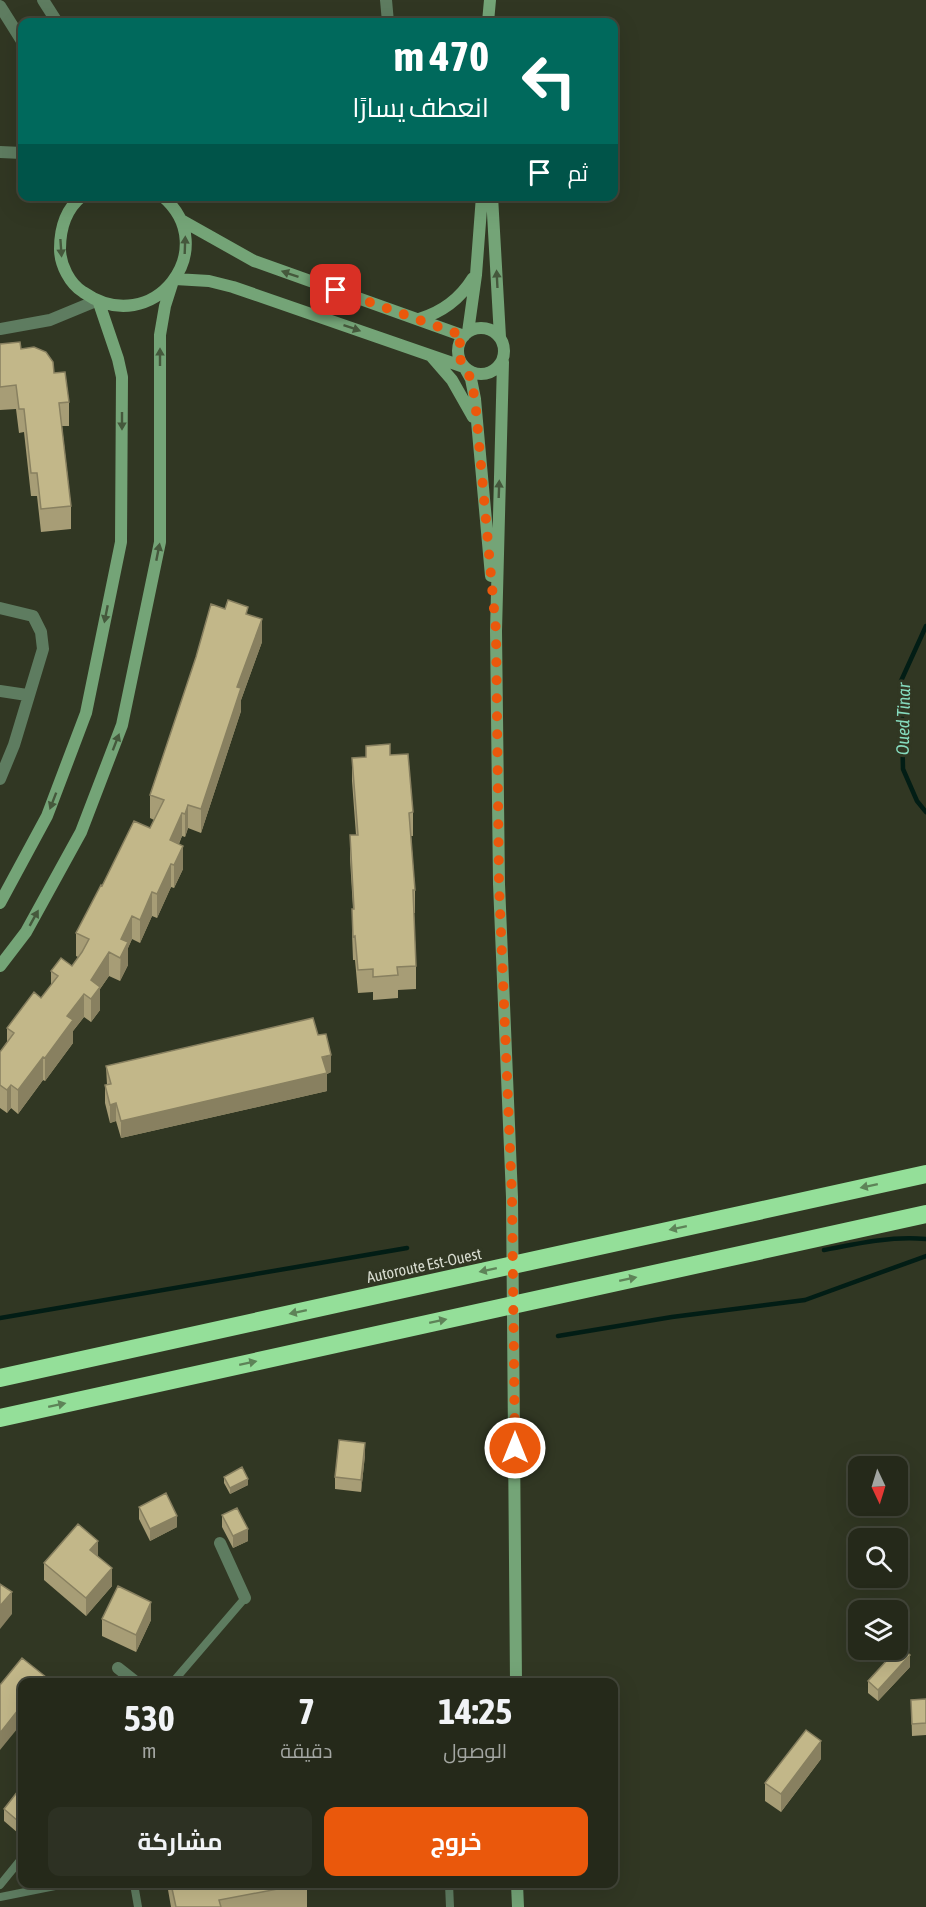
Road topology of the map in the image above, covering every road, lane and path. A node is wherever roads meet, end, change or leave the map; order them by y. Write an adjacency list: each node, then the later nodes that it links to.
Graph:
1 (43, 0): 5 (street)
2 (386, 0): 6 (street)
3 (490, 0): 7 (main road)
4 (0, 6): 8 (street)
5 (54, 18)
6 (388, 18)
7 (488, 18)
8 (18, 35)
9 (0, 152): 10 (street)
10 (18, 153)
11 (78, 201): 18 (main road, one-way to 18)
12 (168, 201): 15 (main road)
13 (482, 201): 16 (main road)
14 (492, 201): 22 (main road, one-way to 14)
15 (181, 220): 17 (main road, one-way to 15); 19 (main road, one-way to 15)
16 (476, 275): 19 (main road); 21 (main road)
17 (173, 281): 18 (main road); 23 (main road, one-way to 23); 33 (main road, one-way to 17)
18 (97, 302): 20 (street); 32 (main road, one-way to 32)
19 (419, 320): 21 (main road)
20 (0, 329)
21 (466, 334): 22 (main road); 25 (main road)
22 (500, 337): 24 (main road)
23 (429, 354): 25 (main road); 26 (main road)
24 (503, 362): 25 (main road); 28 (main road, one-way to 24)
25 (465, 368): 26 (main road)
26 (477, 426): 28 (main road)
27 (0, 608): 30 (street)
28 (496, 631): 43 (main road)
29 (0, 691): 30 (street)
30 (27, 696): 31 (street)
31 (0, 779)
32 (0, 903)
33 (0, 966)
34 (926, 1174): 36 (highway, Autoroute Est-Ouest, one-way to 36)
35 (926, 1214): 37 (highway, one-way to 35)
36 (0, 1378)
37 (0, 1418)
38 (220, 1543): 39 (street)
39 (245, 1598): 42 (lane)
40 (118, 1668): 41 (street)
41 (131, 1678)
42 (176, 1678)
43 (516, 1678)
44 (18, 1863): 45 (lane)
45 (0, 1885)
46 (45, 1888): 50 (lane)
47 (135, 1888): 51 (lane)
48 (449, 1888): 52 (lane)
49 (517, 1888): 53 (main road)
50 (0, 1897)
51 (138, 1907)
52 (450, 1907)
53 (518, 1907)

